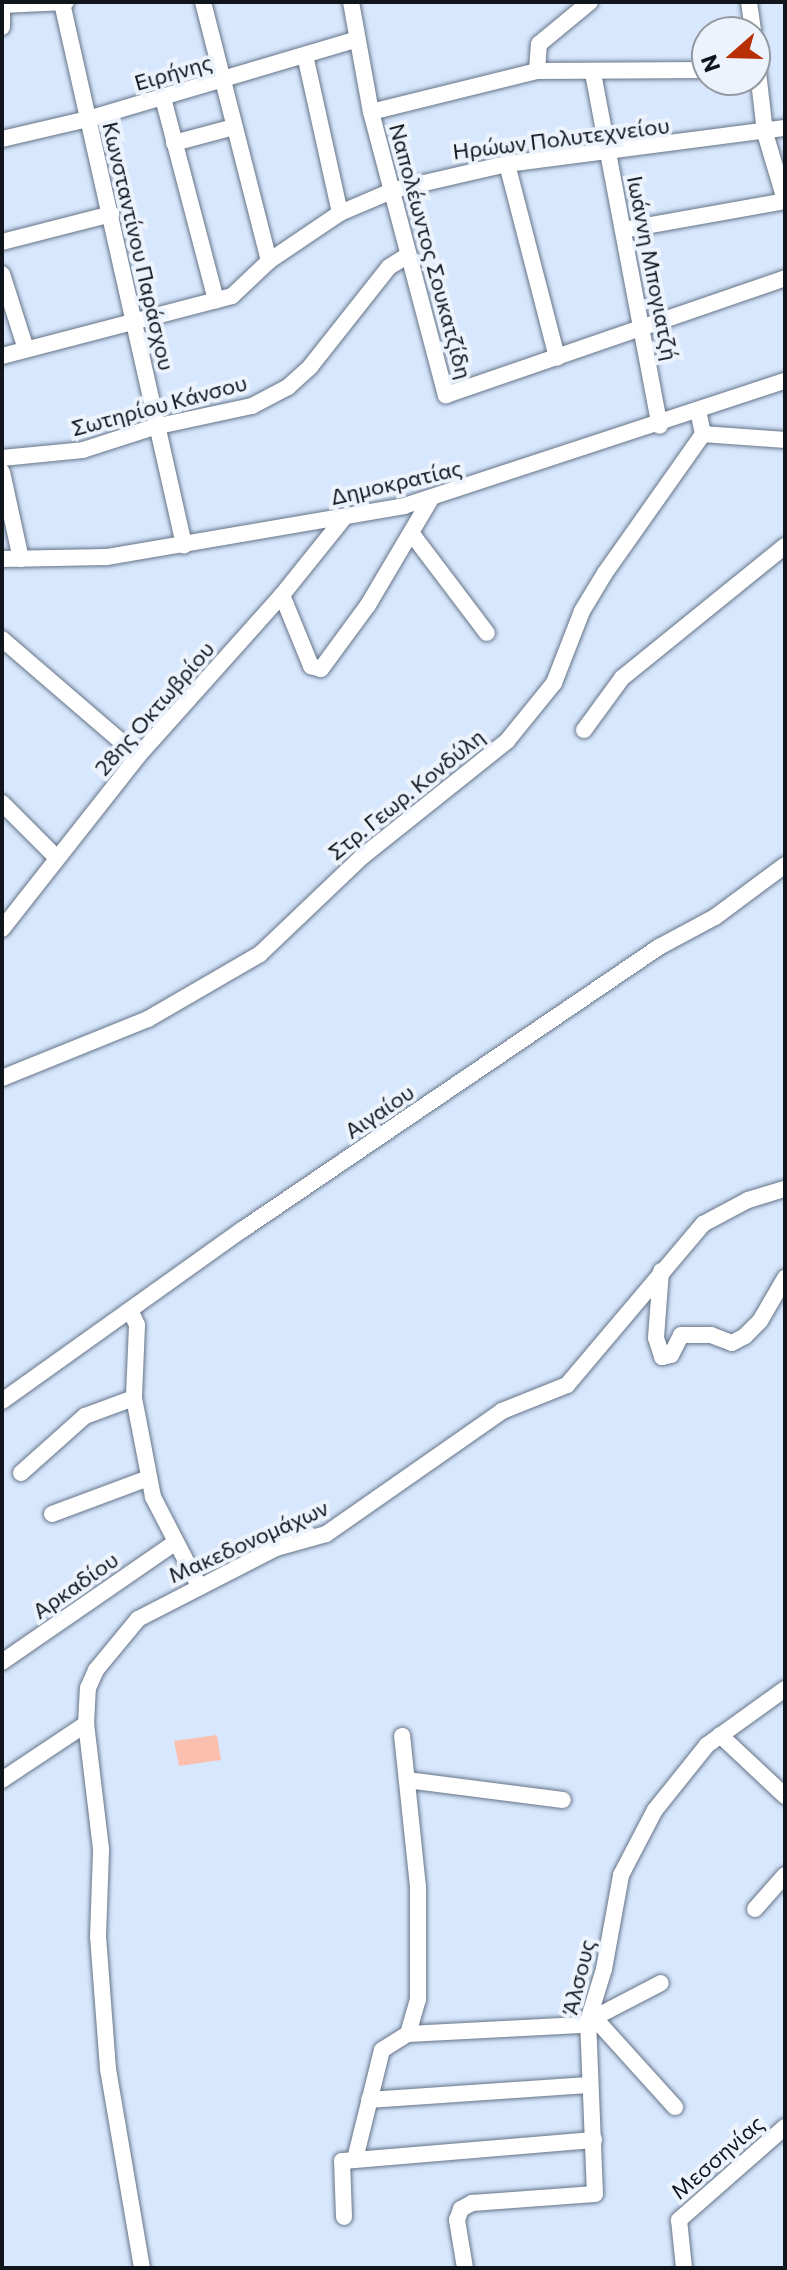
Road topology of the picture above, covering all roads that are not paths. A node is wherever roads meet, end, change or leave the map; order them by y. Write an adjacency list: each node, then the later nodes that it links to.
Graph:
1 (64, 2): 5 (street); 16 (street, Κωνσταντίνου Παράσχου)
2 (203, 2): 12 (street)
3 (351, 2): 7 (street, Ναπολέωντος Σουκατζίδη)
4 (590, 2): 10 (street)
5 (2, 4): 6 (street)
6 (2, 27)
7 (355, 40): 8 (street, Ειρήνης); 15 (street, Ναπολέωντος Σουκατζίδη)
8 (305, 55): 12 (street, Ειρήνης); 26 (street)
9 (691, 70): 11 (street)
10 (537, 71): 11 (street); 15 (street)
11 (593, 73): 22 (street, Ιωάννη Μπογιατζή)
12 (224, 80): 14 (street, Ειρήνης); 17 (street)
13 (760, 96): 19 (street)
14 (163, 98): 16 (street, Ειρήνης); 21 (street)
15 (371, 112): 24 (street, Ναπολέωντος Σουκατζίδη)
16 (88, 119): 20 (street, Ειρήνης); 27 (street, Κωνσταντίνου Παράσχου)
17 (234, 127): 21 (street); 31 (street)
18 (785, 128): 19 (street, Ηρώων Πολυτεχνείου)
19 (765, 133): 22 (street, Ηρώων Πολυτεχνείου); 25 (street)
20 (2, 139)
21 (174, 143): 34 (street)
22 (608, 154): 23 (street, Ηρώων Πολυτεχνείου); 28 (street, Ιωάννη Μπογιατζή)
23 (507, 164): 24 (street, Ηρώων Πολυτεχνείου); 39 (street)
24 (394, 190): 26 (street, Ηρώων Πολυτεχνείου); 30 (street, Ναπολέωντος Σουκατζίδη)
25 (785, 200): 28 (street)
26 (340, 213): 31 (street, Ηρώων Πολυτεχνείου)
27 (111, 214): 29 (street); 35 (street, Κωνσταντίνου Παράσχου)
28 (623, 230): 36 (street, Ιωάννη Μπογιατζή)
29 (2, 242)
30 (408, 255): 39 (street, Ναπολέωντος Σουκατζίδη); 43 (street, Σωτηρίου Κάνσου)
31 (269, 261): 34 (street, Ηρώων Πολυτεχνείου)
32 (2, 274): 37 (street)
33 (785, 278): 36 (street, Ναπολέωντος Σουκατζίδη)
34 (216, 300): 35 (street, Ηρώων Πολυτεχνείου)
35 (137, 318): 37 (street, Ηρώων Πολυτεχνείου); 43 (street, Κωνσταντίνου Παράσχου)
36 (642, 329): 39 (street, Ναπολέωντος Σουκατζίδη); 42 (street, Ιωάννη Μπογιατζή)
37 (26, 349): 38 (street, Ηρώων Πολυτεχνείου)
38 (2, 356)
39 (557, 358)
40 (785, 381): 41 (street, Δημοκρατίας)
41 (698, 411): 42 (street, Δημοκρατίας); 44 (street)
42 (660, 426): 48 (street, Δημοκρατίας)
43 (154, 427): 46 (street, Σωτηρίου Κάνσου); 51 (street, Κωνσταντίνου Παράσχου)
44 (703, 434): 45 (street); 64 (street, Στρ. Γεωρ. Κονδύλη)
45 (785, 440)
46 (2, 458)
47 (2, 472): 54 (street)
48 (430, 500): 49 (street, Δημοκρατίας); 50 (street)
49 (344, 518): 51 (street, Δημοκρατίας); 55 (street, 28ης Οκτωβρίου)
50 (412, 534): 55 (street); 56 (street)
51 (184, 545): 54 (street, Δημοκρατίας)
52 (785, 546): 58 (street)
53 (2, 559): 54 (street, Δημοκρατίας)
54 (21, 559)
55 (282, 595): 59 (street, 28ης Οκτωβρίου)
56 (487, 633)
57 (2, 639): 59 (street)
58 (584, 730)
59 (138, 756): 61 (street, 28ης Οκτωβρίου)
60 (2, 803): 61 (street)
61 (55, 856): 63 (street, 28ης Οκτωβρίου)
62 (785, 865): 68 (street, Αιγαίου)
63 (2, 929)
64 (2, 1078)
65 (785, 1189): 66 (street, Μακεδονομάχων)
66 (661, 1271): 67 (street); 75 (street, Μακεδονομάχων)
67 (785, 1278)
68 (130, 1310): 69 (street); 70 (street, Αιγαίου)
69 (134, 1398): 71 (street); 72 (street)
70 (2, 1401)
71 (21, 1473)
72 (149, 1478): 73 (street); 74 (street)
73 (52, 1514)
74 (173, 1544): 75 (street); 76 (street, Αρκαδίου)
75 (198, 1584): 78 (street, Μακεδονομάχων)
76 (2, 1662)
77 (785, 1689): 79 (street, Άλσους)
78 (86, 1724): 81 (street); 97 (street, Μακεδονομάχων)
79 (720, 1735): 83 (street); 88 (street, Άλσους)
80 (402, 1736): 82 (street)
81 (2, 1780)
82 (407, 1780): 84 (street); 89 (street)
83 (785, 1796)
84 (563, 1800)
85 (785, 1875): 86 (street)
86 (755, 1909)
87 (661, 1983): 88 (street)
88 (588, 2021): 89 (street); 90 (street, Άλσους); 92 (street)
89 (408, 2034): 91 (street)
90 (587, 2085): 91 (street); 94 (street, Άλσους)
91 (369, 2100): 95 (street)
92 (675, 2107)
93 (785, 2127): 99 (street, Μεσσηνίας)
94 (594, 2140): 95 (street); 98 (street, Άλσους)
95 (355, 2159): 96 (street)
96 (344, 2217)
97 (142, 2268)
98 (465, 2268)
99 (684, 2268)

